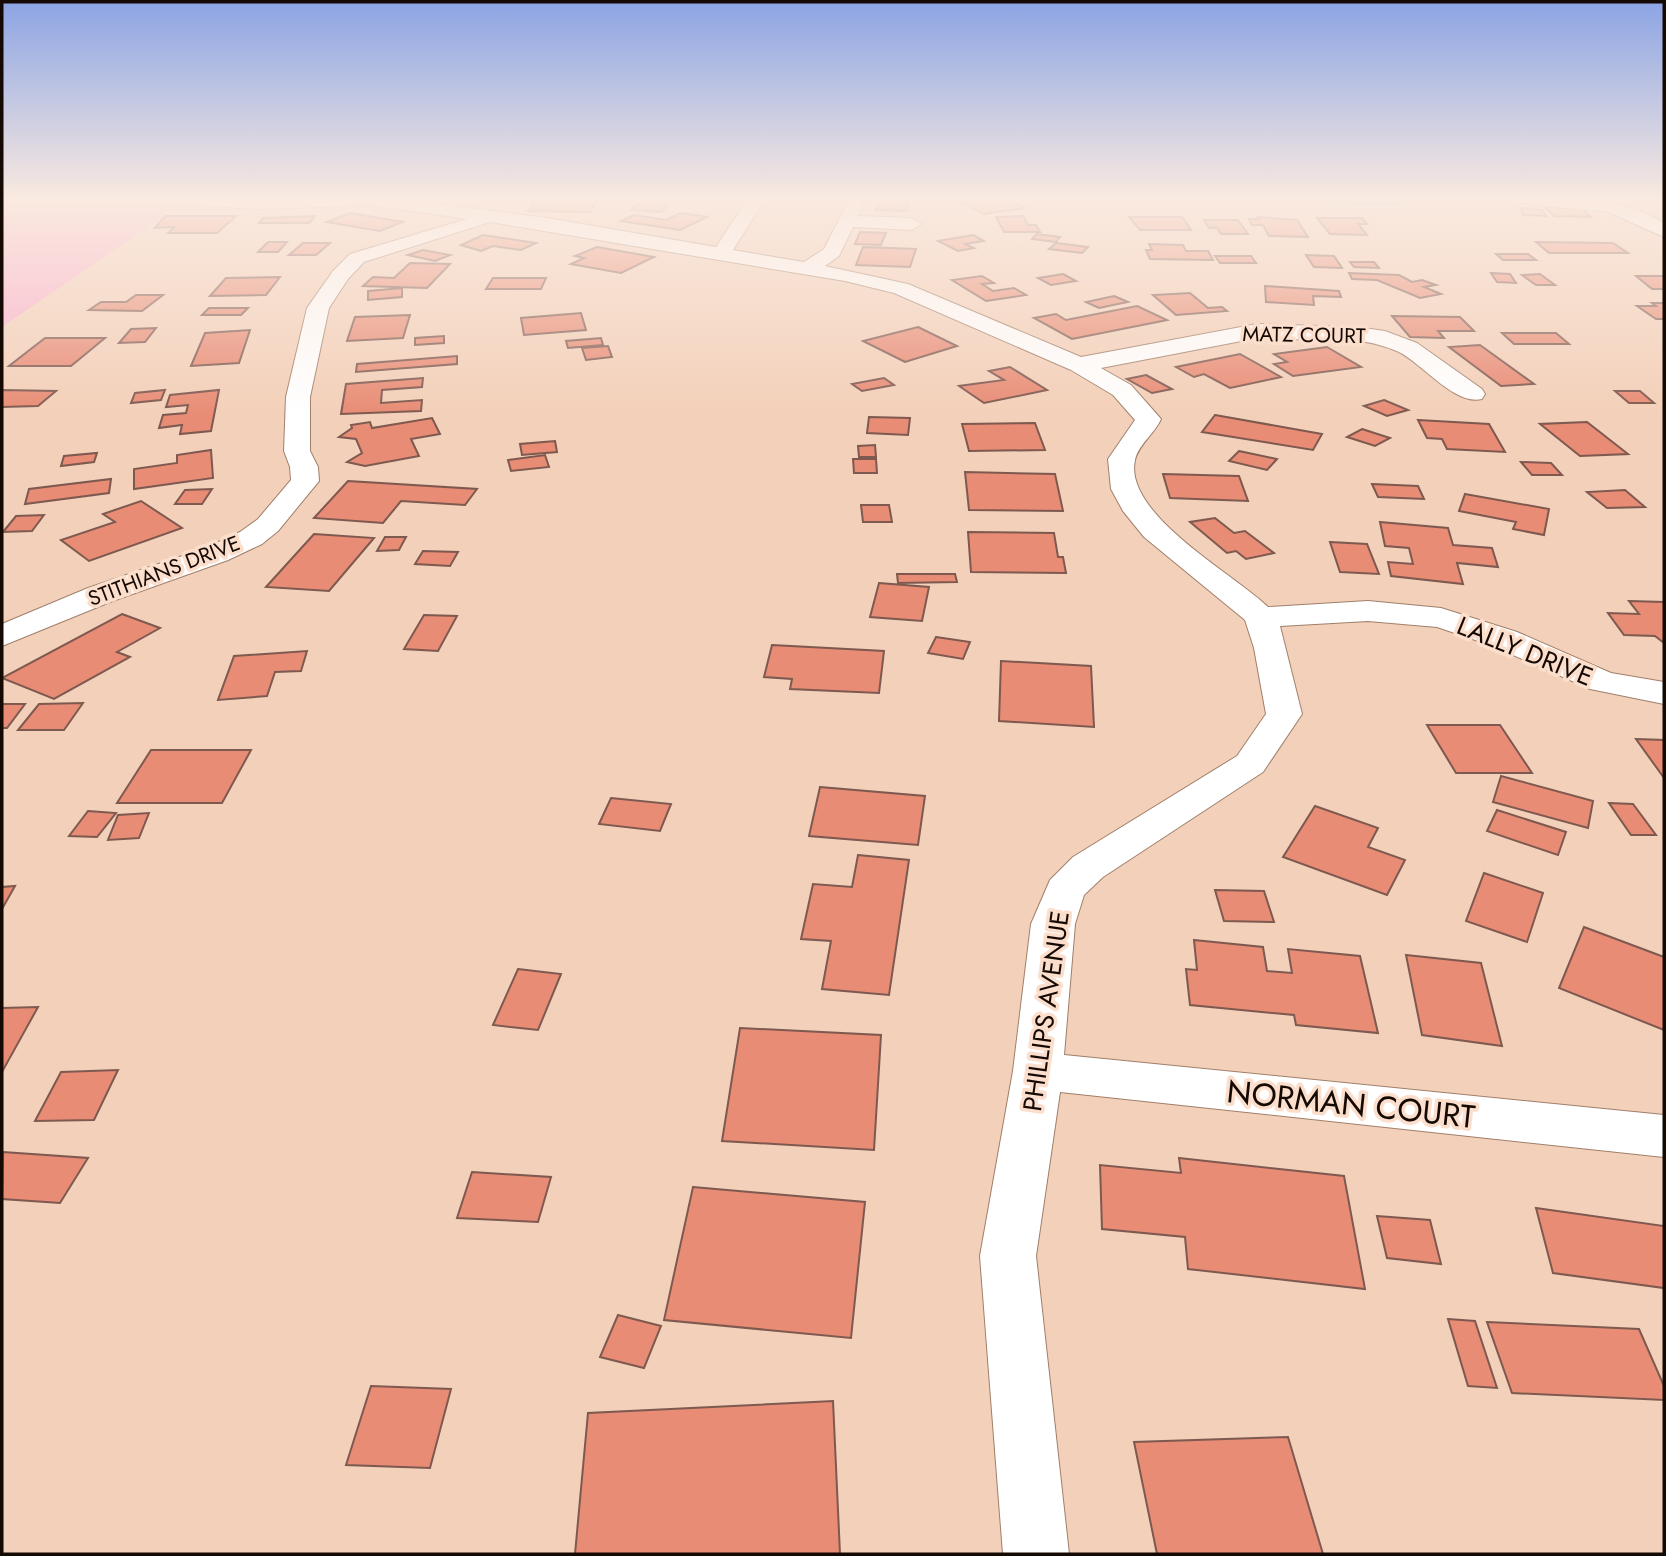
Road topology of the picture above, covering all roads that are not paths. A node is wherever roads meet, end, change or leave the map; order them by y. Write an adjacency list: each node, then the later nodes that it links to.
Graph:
1 (346, 271): 6 (street, STITHIANS DRIVE)
2 (820, 271): 3 (street)
3 (1079, 365): 4 (street, MATZ COURT); 5 (street)
4 (1473, 394)
5 (1259, 617): 7 (street, LALLY DRIVE); 8 (street, PHILLIPS AVENUE)
6 (10, 627)
7 (1664, 693)
8 (1038, 1072): 9 (street, NORMAN COURT); 10 (street, PHILLIPS AVENUE)
9 (1664, 1136)
10 (1036, 1554)

